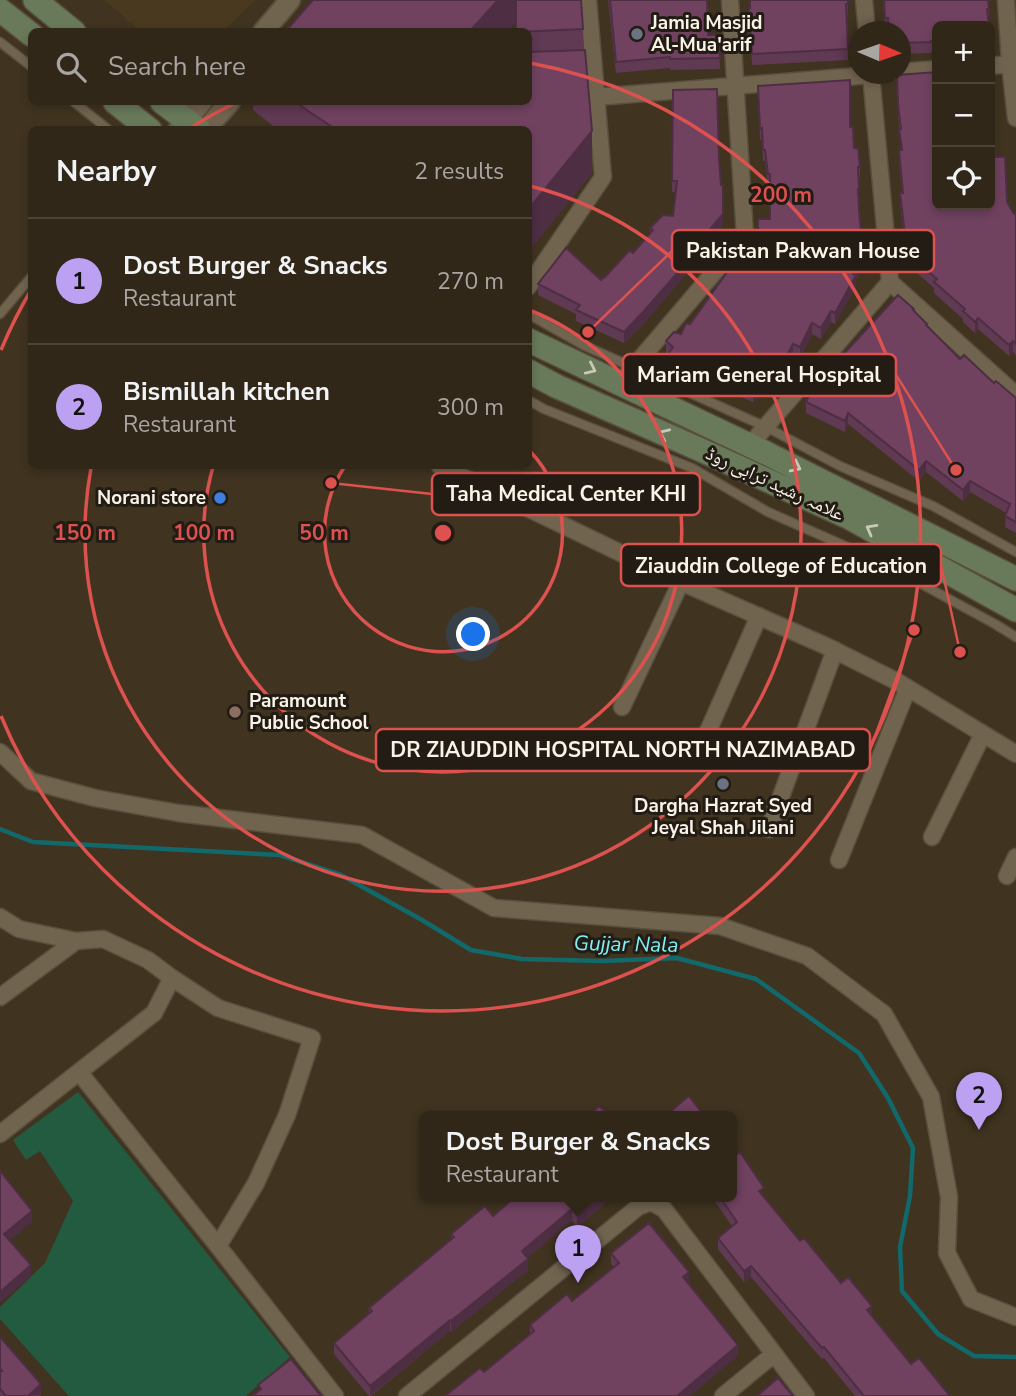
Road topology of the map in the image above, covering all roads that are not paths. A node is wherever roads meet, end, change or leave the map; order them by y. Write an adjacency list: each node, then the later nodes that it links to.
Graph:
1 (35, 0): 9 (main road)
2 (290, 0): 10 (street)
3 (588, 0): 20 (street)
4 (730, 0): 21 (street)
5 (864, 0): 8 (street)
6 (1006, 0): 14 (street)
7 (0, 10): 11 (main road)
8 (866, 21)
9 (69, 28)
10 (266, 28)
11 (28, 32)
12 (0, 42): 13 (lane)
13 (28, 64)
14 (1010, 64): 15 (street); 27 (street)
15 (995, 65)
16 (932, 69): 17 (street)
17 (911, 71)
18 (848, 76): 21 (street)
19 (872, 84): 35 (street)
20 (591, 86): 21 (street); 33 (street)
21 (736, 86): 40 (street)
22 (78, 105): 28 (lane)
23 (119, 105): 29 (main road)
24 (166, 105): 30 (main road)
25 (201, 105): 31 (street)
26 (225, 105): 32 (street)
27 (1016, 118)
28 (103, 126)
29 (145, 126)
30 (191, 126)
31 (192, 126)
32 (194, 126)
33 (532, 280)
34 (28, 281): 36 (lane)
35 (890, 282): 41 (street); 43 (street)
36 (0, 314)
37 (532, 316): 40 (lane)
38 (532, 341): 40 (main road, علامہ رشید ترابی روڈ, one-way to 40)
39 (532, 373): 49 (main road, علامہ رشید ترابی روڈ, one-way to 39)
40 (626, 375): 43 (lane); 44 (main road, علامہ رشید ترابی روڈ)
41 (1016, 395)
42 (532, 402): 51 (lane)
43 (766, 426): 44 (street); 46 (lane)
44 (750, 445): 47 (main road, علامہ رشید ترابی روڈ, one-way to 47)
45 (446, 469): 48 (street)
46 (1016, 552)
47 (1016, 579)
48 (681, 582): 50 (street); 54 (street)
49 (1016, 610)
50 (759, 616): 52 (street); 56 (street)
51 (1016, 637)
52 (835, 650): 53 (street); 59 (street)
53 (908, 688): 55 (street); 62 (street)
54 (622, 707)
55 (983, 734): 58 (street); 60 (street)
56 (705, 738)
57 (0, 752): 71 (street)
58 (1016, 754)
59 (769, 829)
60 (932, 837)
61 (1016, 857): 63 (street)
62 (839, 860)
63 (1007, 876)
64 (0, 917): 65 (street)
65 (76, 941): 66 (street); 67 (street)
66 (172, 978): 68 (street); 70 (street)
67 (0, 997)
68 (79, 1072): 69 (street); 70 (street)
69 (0, 1135)
70 (218, 1246): 73 (street)
71 (1016, 1317)
72 (774, 1354): 74 (street); 75 (street); 76 (street)
73 (335, 1396)
74 (408, 1396)
75 (723, 1396)
76 (806, 1396)

